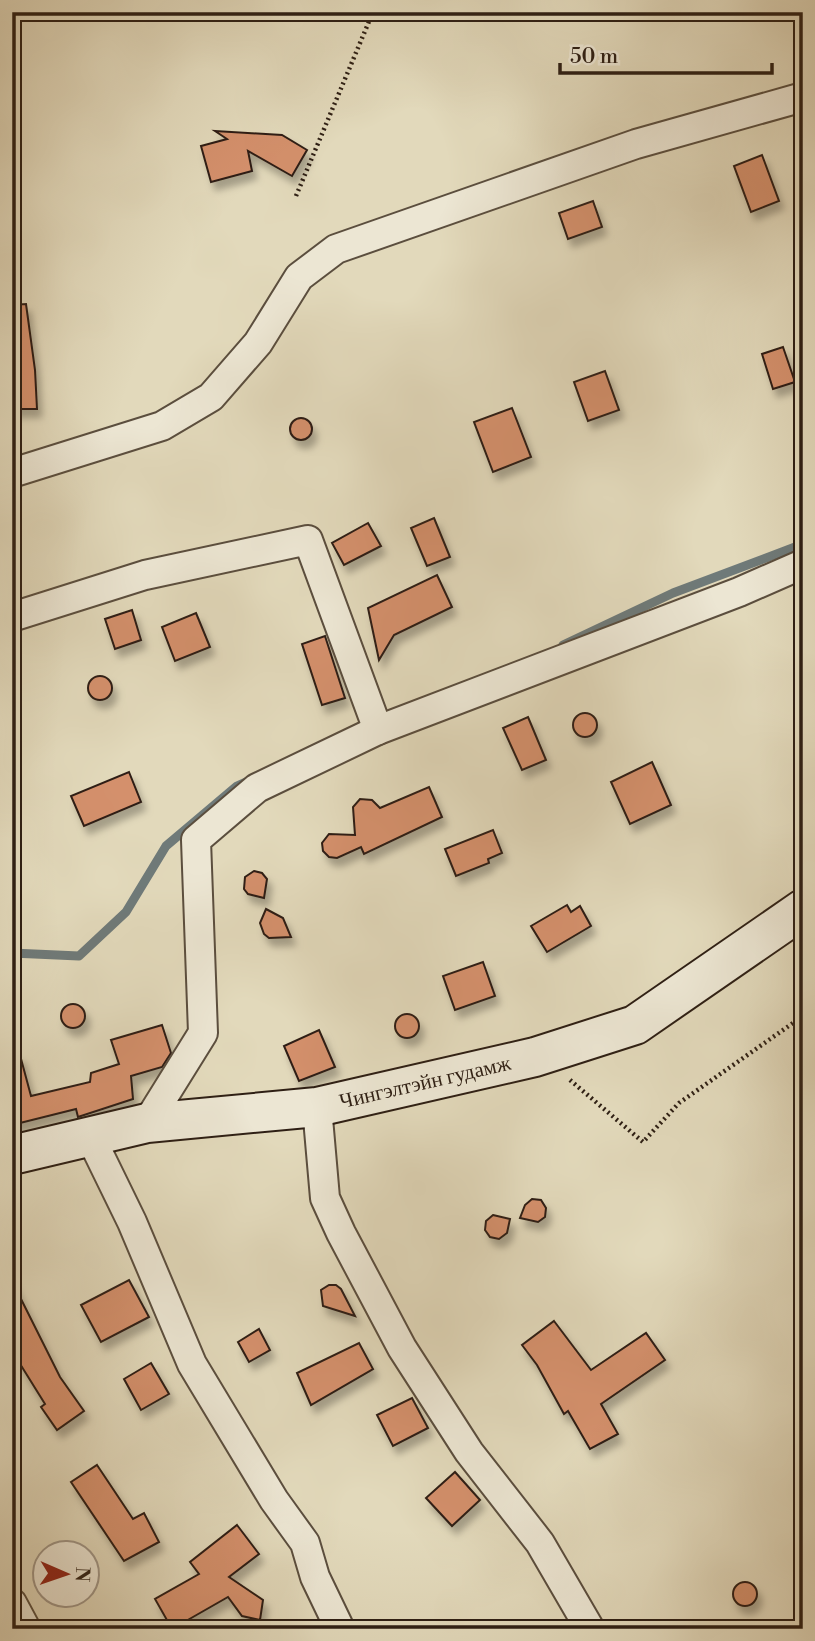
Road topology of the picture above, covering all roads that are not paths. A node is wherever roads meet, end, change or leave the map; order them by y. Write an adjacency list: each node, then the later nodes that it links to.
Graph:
1 (803, 97): 2 (street)
2 (12, 473)
3 (803, 564): 5 (street)
4 (12, 617): 5 (street)
5 (378, 730): 8 (street)
6 (802, 909): 7 (main road, Чингэлтэйн гудамж)
7 (317, 1107): 8 (main road, Чингэлтэйн гудамж); 14 (street)
8 (147, 1123): 9 (main road, Чингэлтэйн гудамж)
9 (91, 1138): 10 (main road, Чингэлтэйн гудамж); 13 (street)
10 (12, 1155)
11 (12, 1603): 12 (street)
12 (26, 1629)
13 (340, 1629)
14 (590, 1629)

